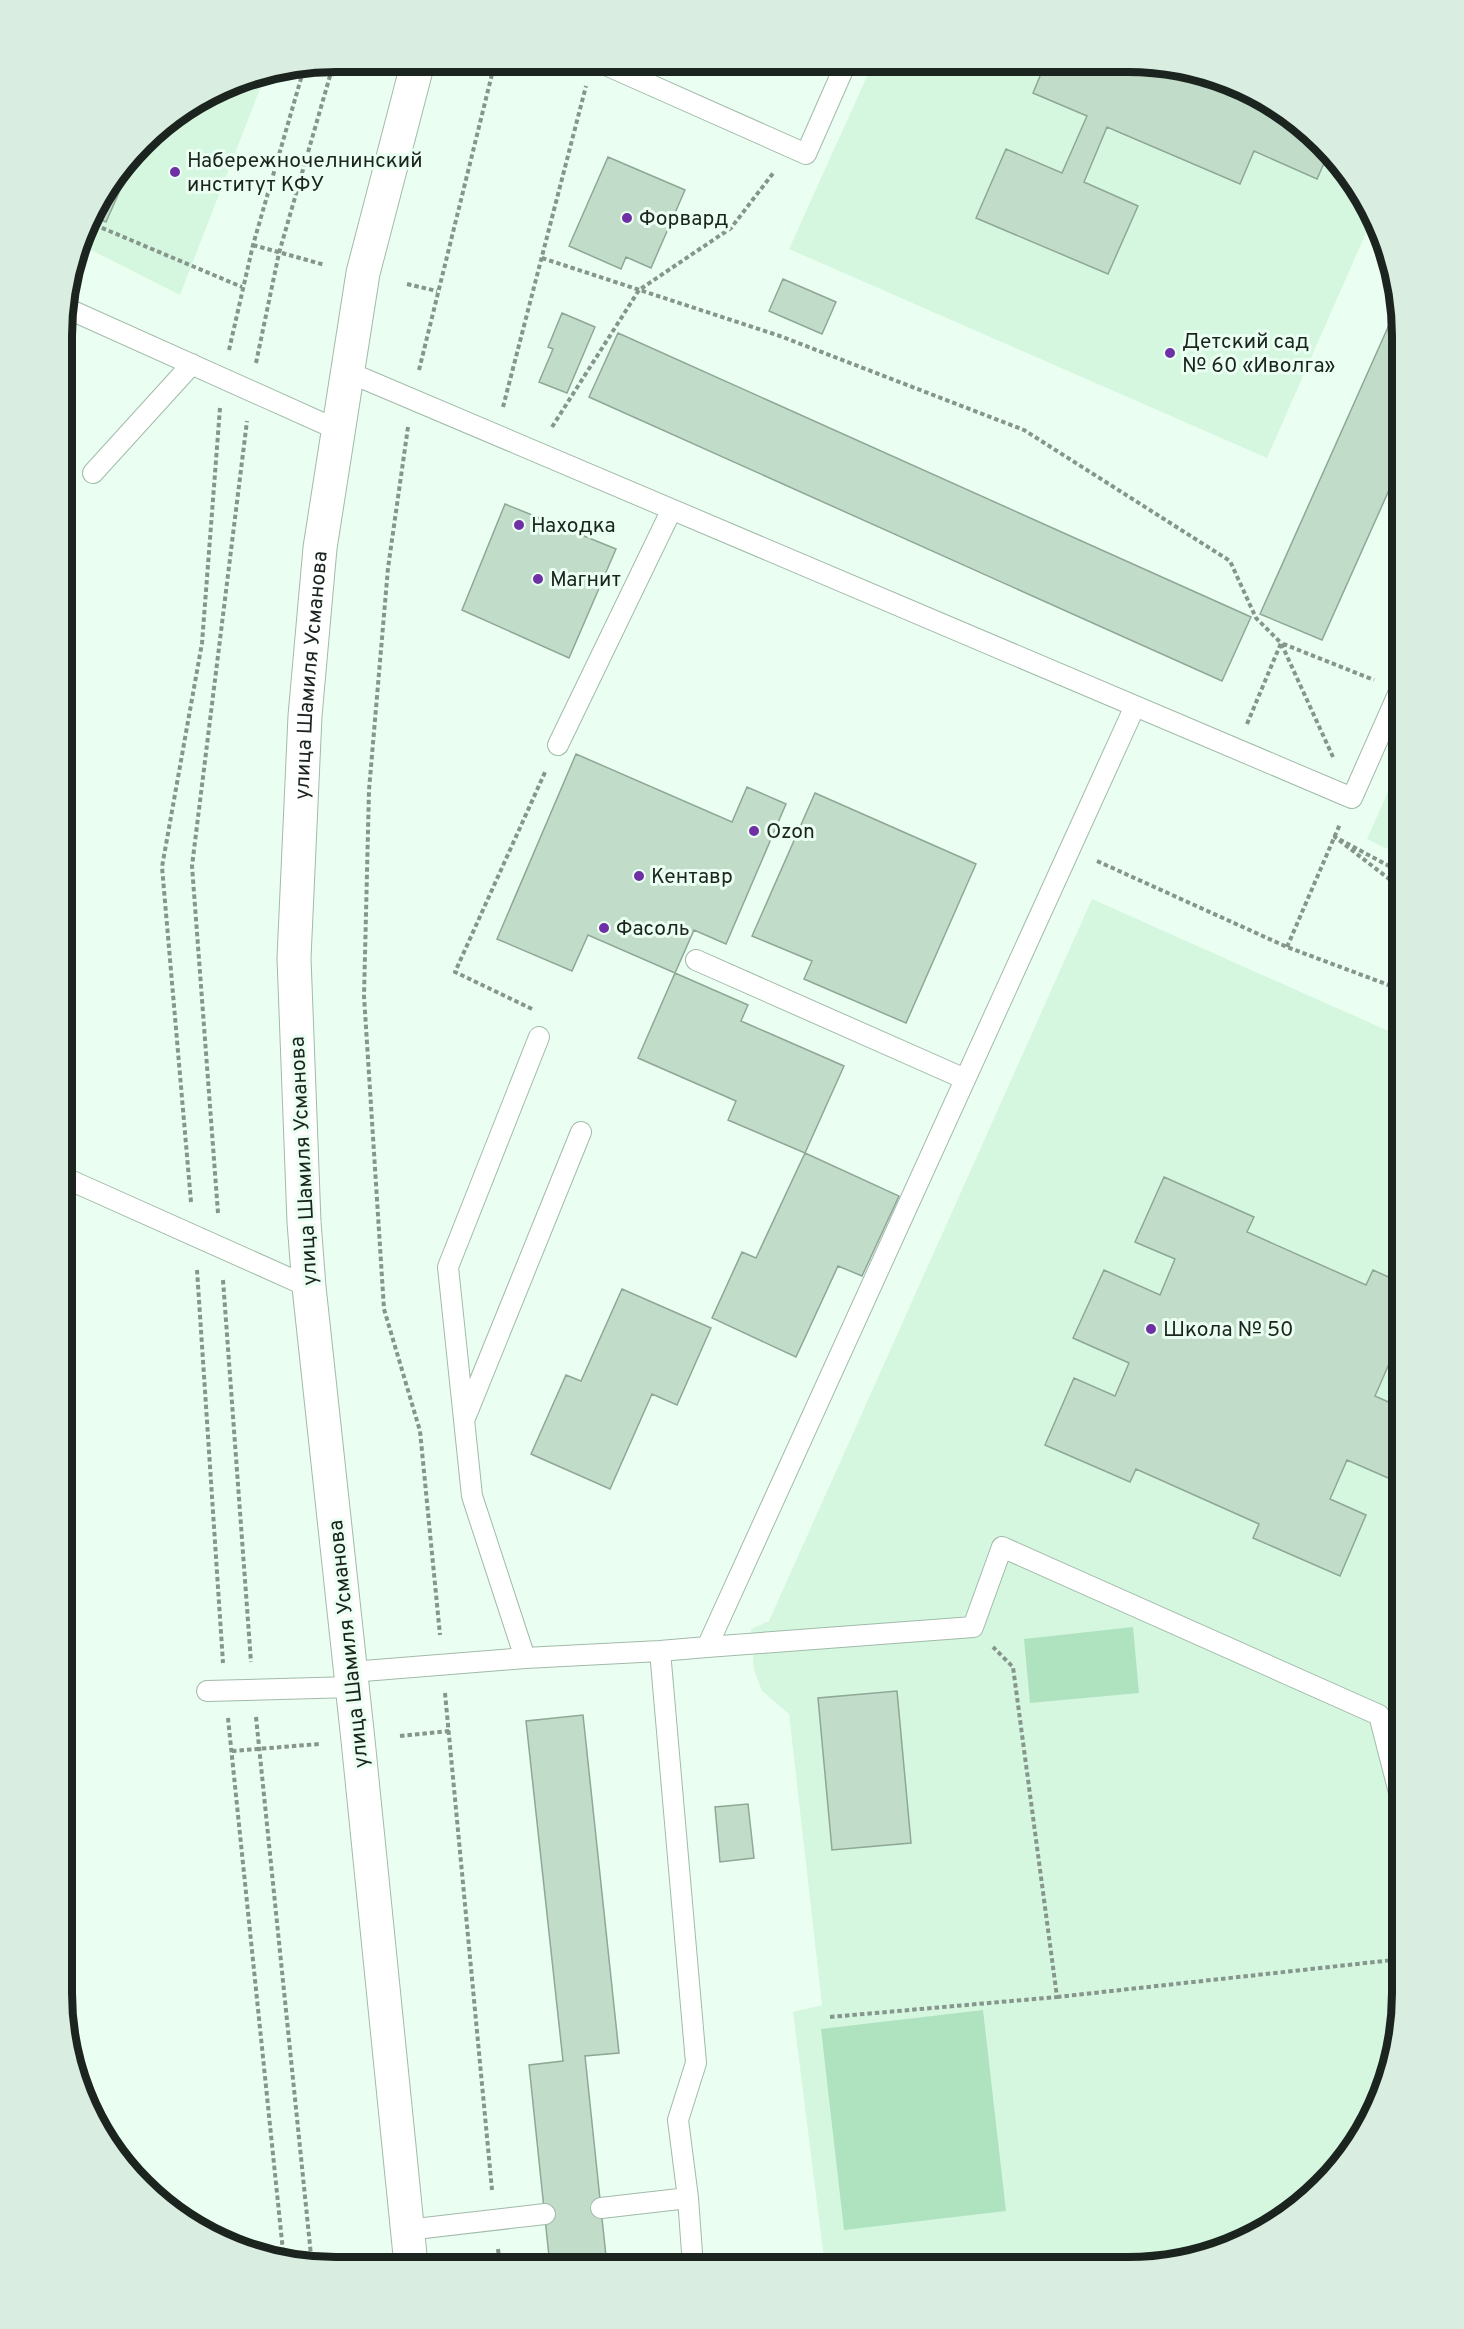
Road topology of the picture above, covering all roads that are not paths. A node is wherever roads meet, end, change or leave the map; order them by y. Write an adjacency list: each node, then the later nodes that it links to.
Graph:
1 (415, 72): 6 (street, улица Шамиля Усманова)
2 (621, 72): 3 (lane)
3 (842, 72)
4 (73, 311): 5 (lane)
5 (192, 364): 7 (lane); 8 (lane)
6 (348, 372): 7 (street, улица Шамиля Усманова); 9 (lane)
7 (338, 430): 18 (street, улица Шамиля Усманова)
8 (93, 473)
9 (671, 511): 10 (lane); 12 (lane)
10 (1135, 706): 11 (lane); 15 (lane)
11 (1392, 708)
12 (558, 745)
13 (696, 960): 15 (lane)
14 (539, 1037): 19 (lane)
15 (965, 1079): 20 (lane)
16 (581, 1132): 19 (lane)
17 (72, 1181): 18 (lane)
18 (309, 1287): 23 (street, улица Шамиля Усманова)
19 (464, 1420): 22 (lane)
20 (707, 1647): 21 (lane); 25 (lane)
21 (660, 1652): 22 (lane); 26 (lane)
22 (525, 1658): 23 (lane)
23 (351, 1679): 24 (lane); 29 (street, улица Шамиля Усманова)
24 (216, 1691)
25 (1392, 1767)
26 (688, 2198): 27 (lane); 31 (lane)
27 (601, 2208)
28 (545, 2214): 29 (lane)
29 (407, 2230): 30 (street, улица Шамиля Усманова)
30 (410, 2257)
31 (692, 2257)

